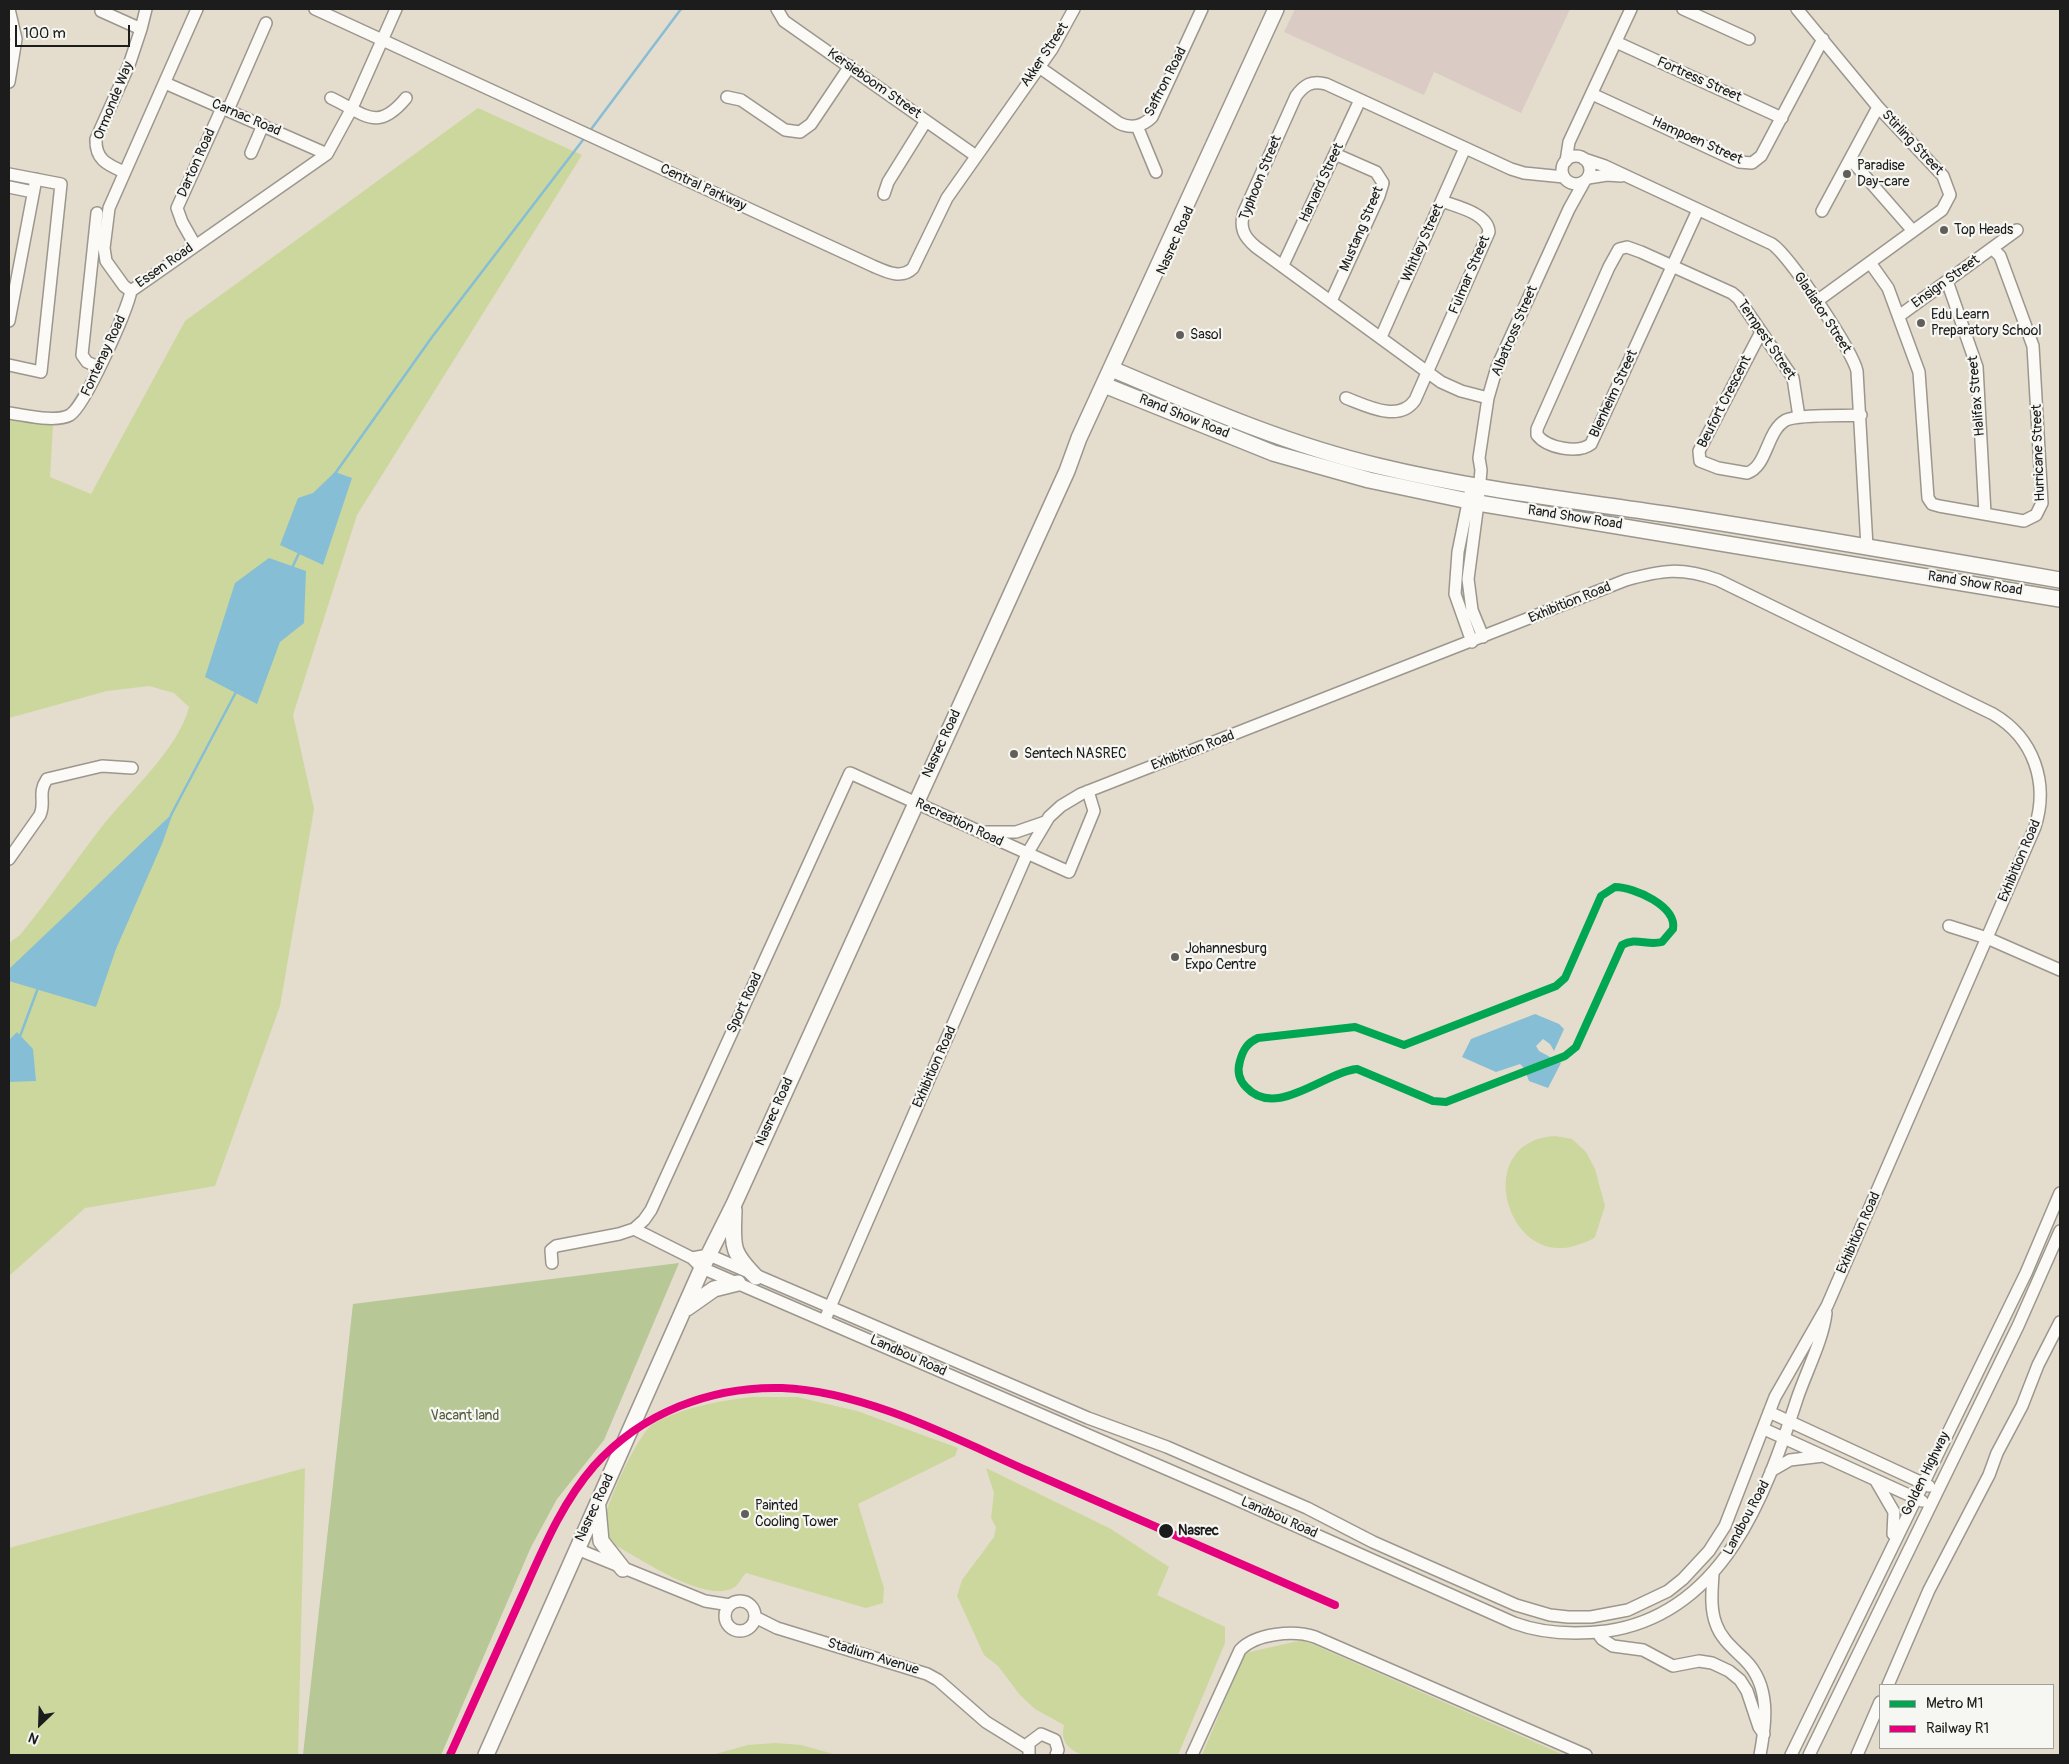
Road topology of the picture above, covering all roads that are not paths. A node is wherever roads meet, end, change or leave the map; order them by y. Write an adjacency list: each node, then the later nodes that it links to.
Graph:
1 (9, 9): 23 (street)
2 (146, 9): 16 (street, Ormonde Way)
3 (196, 9): 24 (street, Essen Road)
4 (316, 9): 19 (street, Central Parkway)
5 (396, 9): 19 (street, Essen Road)
6 (777, 9): 21 (street, Kersieboom Street)
7 (1074, 9): 22 (street, Akker Street)
8 (1202, 9): 37 (street, Saffron Road)
9 (1276, 9): 81 (main road, Nasrec Road)
10 (1282, 9): 81 (main road, Nasrec Road)
11 (1631, 9): 20 (street)
12 (1683, 9): 17 (street)
13 (1797, 9): 18 (street, Stirling Street)
14 (101, 12): 16 (street)
15 (266, 23): 33 (street)
16 (141, 30): 47 (street, Ormonde Way)
17 (1749, 38)
18 (1823, 39): 31 (street, Stirling Street); 34 (street, Hampoen Street)
19 (383, 40): 32 (street, Essen Road); 43 (street, Central Parkway)
20 (1616, 42): 25 (street); 34 (street, Fortress Street)
21 (850, 66): 26 (street); 35 (street, Kersieboom Street)
22 (1040, 67): 29 (street, Akker Street); 37 (street, Saffron Road)
23 (9, 82)
24 (165, 83): 33 (street, Carnac Road); 47 (street, Essen Road)
25 (1592, 94): 34 (street, Hampoen Street); 38 (street)
26 (727, 97)
27 (331, 98): 32 (street)
28 (406, 98): 32 (street)
29 (1015, 100): 43 (street, Central Parkway)
30 (1360, 100): 39 (street, Typhoon Street); 42 (street, Harvard Street); 69 (street, Typhoon Street)
31 (1878, 106): 45 (street); 64 (street, Stirling Street)
32 (352, 108): 41 (street, Essen Road)
33 (225, 109): 36 (street, Carnac Road); 65 (street, Darton Road)
34 (1782, 118)
35 (926, 121): 43 (street, Kersieboom Street); 57 (street)
36 (263, 125): 40 (street); 41 (street, Carnac Road)
37 (1138, 126): 48 (street)
38 (1574, 132): 44 (street); 46 (street)
39 (1465, 148): 50 (street, Typhoon Street); 58 (street, Whitley Street)
40 (251, 152)
41 (328, 154): 65 (street, Essen Road)
42 (1335, 154): 69 (street, Harvard Street); 73 (street, Mustang Street)
43 (976, 156)
44 (1582, 158): 46 (street); 51 (street, Gladiator Street); 54 (street)
45 (1851, 160): 61 (street); 64 (street)
46 (1565, 163): 50 (street, Typhoon Street); 53 (street)
47 (124, 172): 72 (street, Essen Road)
48 (1156, 172)
49 (9, 174): 52 (street)
50 (1540, 174): 53 (street, Typhoon Street)
51 (1627, 178): 54 (street, Gladiator Street); 60 (street, Gladiator Street)
52 (36, 179): 56 (street); 79 (street)
53 (1566, 180): 54 (street); 59 (street, Albatross Street)
54 (1586, 180): 59 (street, Albatross Street)
55 (9, 187): 56 (street)
56 (33, 192): 76 (street)
57 (884, 194)
58 (1442, 201): 78 (street, Whitley Street); 82 (street, Fulmar Street)
59 (1569, 209): 85 (street, Albatross Street)
60 (1698, 210): 70 (street, Blenheim Street); 74 (street, Gladiator Street)
61 (1822, 212)
62 (97, 213): 80 (street)
63 (2017, 230): 67 (street, Ensign Street)
64 (1913, 231): 68 (street, Stirling Street)
65 (195, 245): 72 (street, Essen Road)
66 (1622, 248): 70 (street, Tempest Street); 70 (street, Blenheim Street)
67 (1992, 248): 71 (street, Ensign Street); 91 (street, Hurricane Street)
68 (1871, 264): 74 (street, Stirling Street); 75 (street, Hurricane Street)
69 (1283, 265): 73 (street, Typhoon Street)
70 (1673, 265): 77 (street, Tempest Street)
71 (1947, 281): 75 (street, Ensign Street); 91 (street, Halifax Street)
72 (132, 291): 80 (street, Fontenay Road)
73 (1331, 301): 78 (street, Typhoon Street)
74 (1817, 301): 87 (street, Gladiator Street)
75 (1899, 316): 91 (street, Hurricane Street)
76 (9, 322)
77 (1761, 332): 88 (street, Tempest Street); 88 (street, Beufort Crescent)
78 (1380, 337): 82 (street, Typhoon Street)
79 (9, 365)
80 (98, 367): 86 (street, Fontenay Road)
81 (1115, 370): 83 (main road, Nasrec Road); 89 (main road, Rand Show Road)
82 (1427, 372): 84 (street); 85 (street, Typhoon Street)
83 (1107, 387): 90 (main road, Rand Show Road); 100 (main road, Nasrec Road)
84 (1346, 398)
85 (1488, 398): 89 (street, Albatross Street)
86 (9, 413)
87 (1861, 415): 88 (street, Beufort Crescent); 92 (street, Gladiator Street)
88 (1799, 418)
89 (1476, 485): 90 (street, Albatross Street); 92 (main road, Rand Show Road)
90 (1473, 502): 94 (main road, Rand Show Road); 95 (street); 96 (street)
91 (1985, 514)
92 (1867, 547): 93 (main road, Rand Show Road)
93 (2060, 580)
94 (2060, 599)
95 (1483, 638): 96 (street, Exhibition Road); 106 (street, Exhibition Road)
96 (1472, 642): 99 (street, Exhibition Road)
97 (132, 768): 104 (street)
98 (850, 773): 100 (street, Recreation Road); 111 (street, Sport Road)
99 (1088, 791): 101 (street, Exhibition Road); 103 (street, Recreation Road)
100 (915, 803): 102 (street, Recreation Road); 110 (main road, Nasrec Road)
101 (1045, 822): 102 (street); 103 (street, Exhibition Road)
102 (974, 830): 103 (street, Recreation Road)
103 (1027, 854): 118 (street, Exhibition Road)
104 (9, 859)
105 (1949, 926): 106 (street)
106 (1983, 940): 107 (street); 108 (street); 117 (street, Exhibition Road)
107 (2060, 970)
108 (2060, 978)
109 (2060, 1193): 133 (street, Golden Highway)
110 (734, 1204): 113 (main road, Nasrec Road); 115 (main road)
111 (634, 1229): 113 (street); 114 (street)
112 (2060, 1231): 134 (street, Golden Highway)
113 (701, 1260): 115 (street, Landbou Road); 116 (street, Landbou Road); 119 (main road, Nasrec Road)
114 (552, 1263)
115 (756, 1277): 118 (street, Landbou Road)
116 (738, 1283): 119 (main road); 120 (street, Landbou Road)
117 (1826, 1306): 123 (street, Exhibition Road); 126 (street, Exhibition Road)
118 (830, 1307): 120 (street, Exhibition Road); 122 (street, Landbou Road)
119 (686, 1309): 136 (main road, Nasrec Road)
120 (825, 1320): 125 (street, Landbou Road)
121 (2060, 1322): 147 (street)
122 (1059, 1405): 124 (street, Landbou Road); 125 (street)
123 (1770, 1412): 126 (street); 127 (street, Exhibition Road)
124 (1088, 1418): 128 (street); 138 (street, Landbou Road)
125 (1057, 1420): 128 (street, Landbou Road)
126 (1790, 1421): 129 (street, Exhibition Road); 133 (street)
127 (1764, 1429): 129 (street); 138 (street, Landbou Road)
128 (1085, 1433): 141 (street, Landbou Road)
129 (1784, 1438): 130 (street); 131 (street, Landbou Road)
130 (1824, 1456): 131 (street); 132 (street)
131 (1771, 1471): 143 (street, Landbou Road)
132 (1876, 1480): 135 (street); 140 (street)
133 (1922, 1483): 134 (street); 135 (street, Golden Highway)
134 (1937, 1490): 137 (street, Golden Highway)
135 (1915, 1497): 137 (street); 140 (street, Golden Highway)
136 (598, 1504): 139 (main road, Nasrec Road); 142 (main road)
137 (1930, 1505): 157 (street, Golden Highway)
138 (1373, 1542): 141 (street)
139 (577, 1549): 142 (street); 152 (main road, Nasrec Road)
140 (1888, 1553): 156 (street, Golden Highway)
141 (1366, 1557): 146 (street, Landbou Road)
142 (623, 1569): 144 (street)
143 (1713, 1574): 146 (street, Landbou Road); 149 (street)
144 (727, 1610): 145 (street); 145 (street)
145 (753, 1621): 150 (street, Stadium Avenue)
146 (1597, 1632): 149 (street)
147 (1888, 1684)
148 (1879, 1704): 158 (street)
149 (1764, 1734): 155 (street)
150 (1030, 1747): 151 (street)
151 (1060, 1753)
152 (486, 1755)
153 (1192, 1755): 154 (street)
154 (1586, 1755)
155 (1760, 1755)
156 (1791, 1755)
157 (1809, 1755)
158 (1857, 1755)

